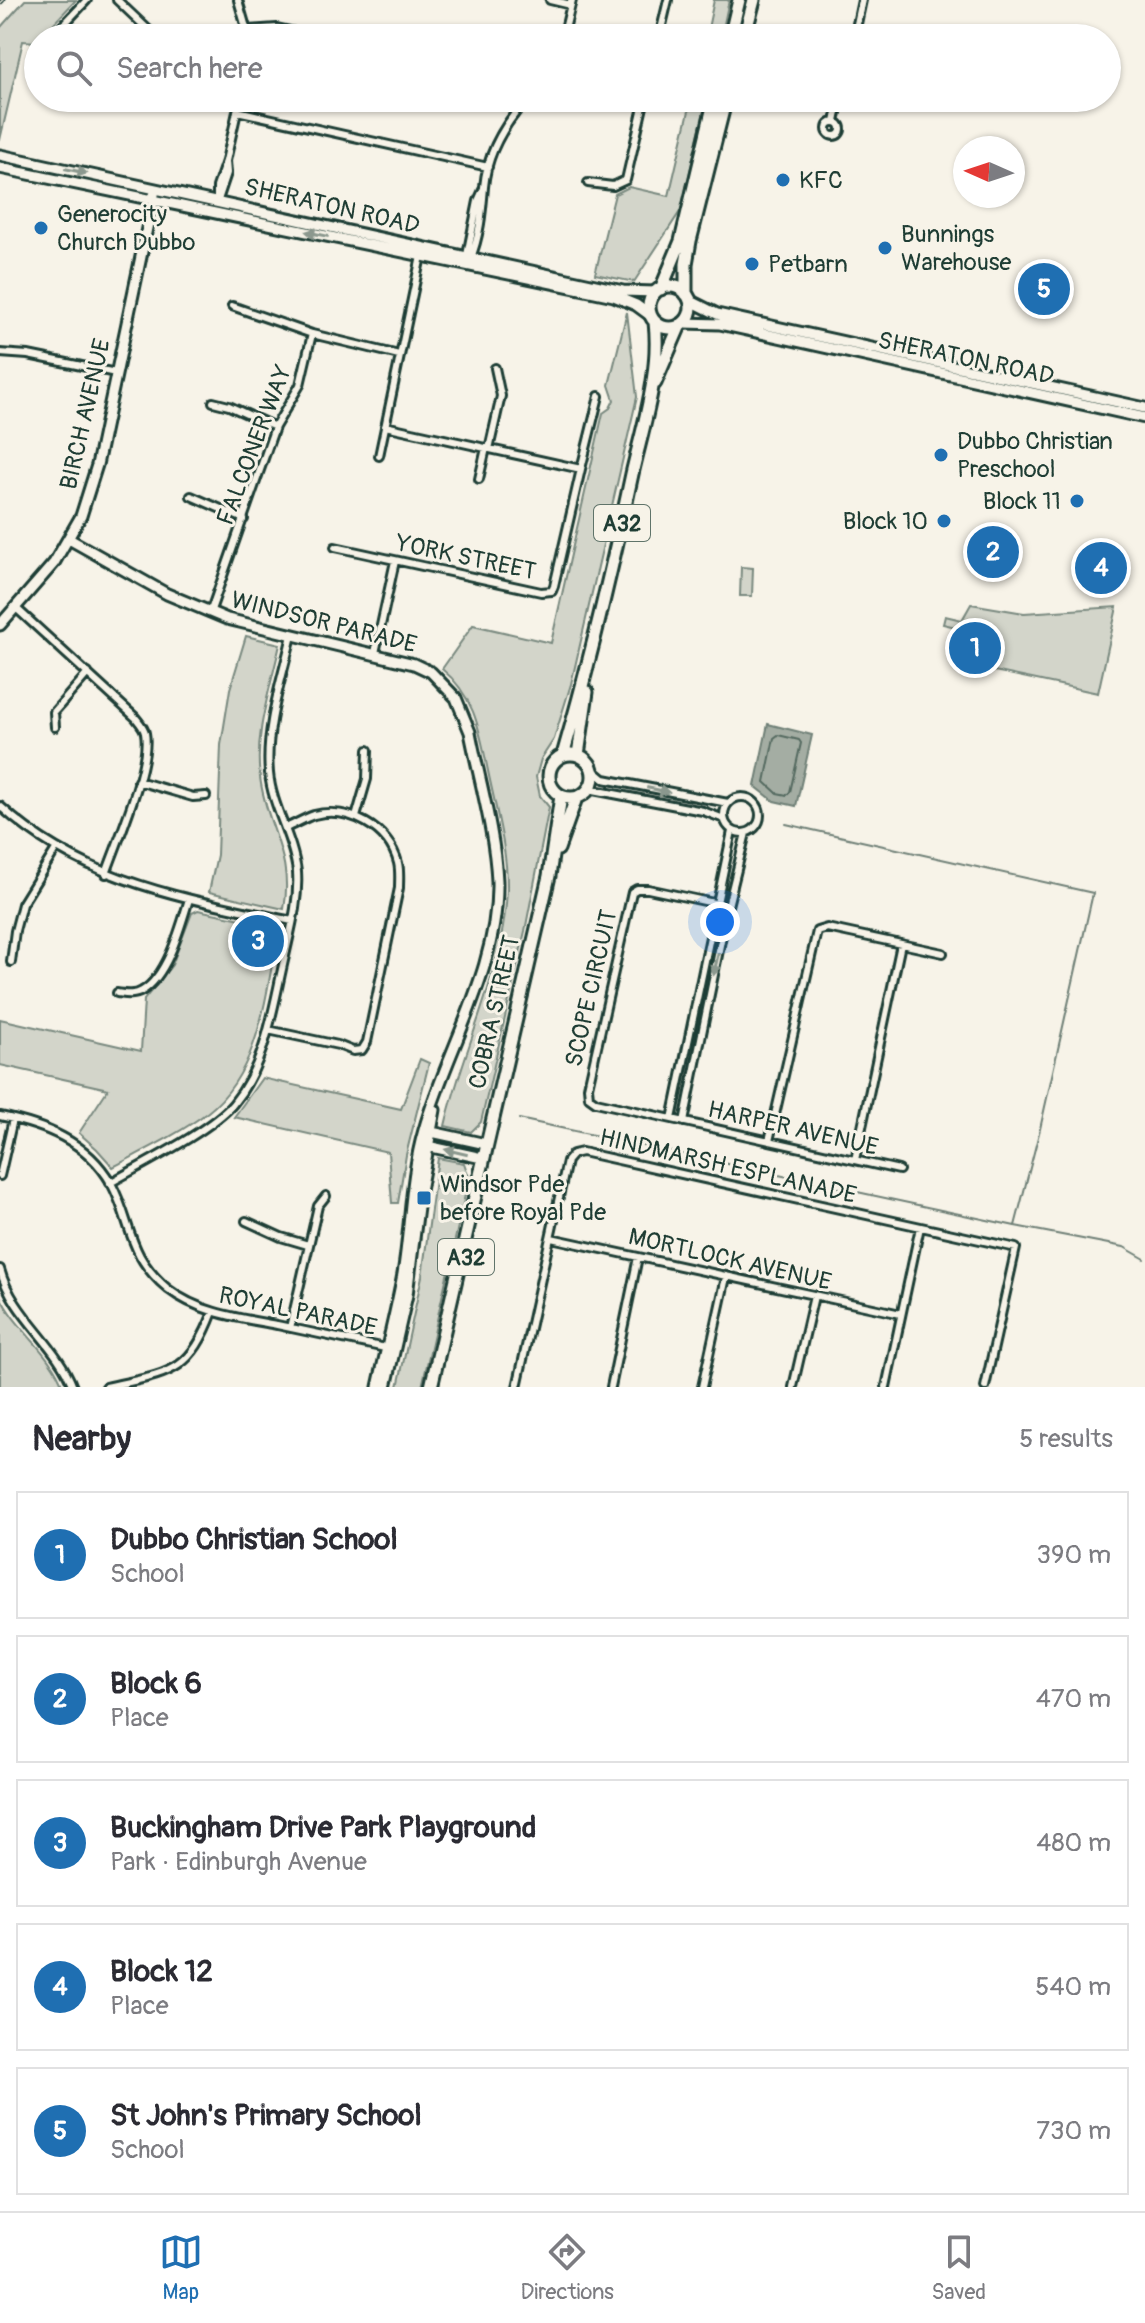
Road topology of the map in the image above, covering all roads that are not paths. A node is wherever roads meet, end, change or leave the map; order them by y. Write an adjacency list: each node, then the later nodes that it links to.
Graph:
1 (87, 0): 10 (street)
2 (117, 0): 11 (street)
3 (238, 0): 12 (street)
4 (550, 0): 9 (street)
5 (668, 0): 14 (street)
6 (739, 0): 15 (highway)
7 (862, 0): 17 (street)
8 (754, 1): 16 (highway)
9 (572, 3): 13 (street)
10 (64, 24)
11 (142, 24)
12 (245, 24)
13 (567, 24)
14 (662, 24)
15 (733, 24)
16 (748, 24)
17 (857, 24)
18 (237, 112): 32 (street)
19 (241, 112): 27 (street)
20 (516, 112): 27 (street)
21 (642, 112): 29 (street)
22 (712, 112): 36 (highway, A32)
23 (722, 112): 37 (highway, A32)
24 (837, 112): 25 (street)
25 (835, 122)
26 (0, 155): 30 (street, SHERATON ROAD, one-way to 30)
27 (488, 167): 35 (street)
28 (0, 168): 31 (street, SHERATON ROAD)
29 (588, 183)
30 (156, 187): 31 (street, BIRCH AVENUE); 32 (street, SHERATON ROAD)
31 (153, 199): 33 (street, SHERATON ROAD); 46 (street, BIRCH AVENUE)
32 (217, 201): 33 (street); 34 (street, SHERATON ROAD)
33 (215, 212): 34 (street, SHERATON ROAD, one-way to 33)
34 (422, 251): 35 (street, SHERATON ROAD); 44 (street)
35 (468, 260): 36 (street, SHERATON ROAD); 39 (street, SHERATON ROAD)
36 (658, 290): 37 (highway); 39 (highway, A32)
37 (687, 297): 40 (highway, A32); 42 (street, SHERATON ROAD)
38 (232, 306): 41 (street)
39 (653, 319): 40 (highway); 49 (highway, A32)
40 (682, 324): 42 (street, SHERATON ROAD); 49 (highway, A32)
41 (312, 334): 44 (street); 53 (street, FALCONER WAY)
42 (788, 335): 50 (street, SHERATON ROAD); 51 (street, SHERATON ROAD)
43 (0, 353): 46 (street)
44 (399, 355): 52 (street)
45 (495, 368): 54 (street)
46 (116, 373): 60 (street, BIRCH AVENUE)
47 (599, 396): 56 (street)
48 (213, 402): 53 (street)
49 (648, 403): 67 (highway, A32)
50 (1145, 408)
51 (1145, 418)
52 (385, 426): 54 (street); 55 (street)
53 (275, 427): 59 (street, FALCONER WAY)
54 (488, 449): 56 (street); 57 (street)
55 (379, 456)
56 (581, 469): 62 (street, YORK STREET)
57 (479, 479)
58 (191, 496): 59 (street)
59 (244, 519): 64 (street, FALCONER WAY)
60 (69, 539): 63 (street, BIRCH AVENUE); 64 (street, WINDSOR PARADE)
61 (335, 547): 62 (street, YORK STREET)
62 (395, 561): 68 (street)
63 (16, 608): 65 (street, BIRCH AVENUE); 69 (street)
64 (210, 613): 66 (street, WINDSOR PARADE)
65 (0, 625)
66 (292, 635): 68 (street, WINDSOR PARADE); 84 (street)
67 (595, 644): 72 (highway, A32); 73 (highway, A32)
68 (375, 653): 102 (street, WINDSOR PARADE)
69 (88, 673): 70 (street); 75 (street)
70 (55, 727)
71 (368, 750): 82 (street)
72 (563, 755): 73 (highway); 78 (highway, A32)
73 (578, 755): 74 (highway)
74 (592, 769): 76 (highway); 80 (street, one-way to 80)
75 (138, 781): 77 (street); 88 (street)
76 (588, 789): 79 (highway); 83 (street)
77 (206, 796)
78 (561, 796): 79 (highway); 89 (highway, COBRA STREET / A32)
79 (576, 798): 89 (highway, COBRA STREET / A32)
80 (728, 803): 83 (street); 86 (street)
81 (0, 806): 87 (street)
82 (356, 817): 84 (street); 98 (street)
83 (724, 819): 85 (street)
84 (286, 828): 93 (street)
85 (732, 831): 86 (street); 91 (street)
86 (746, 833): 92 (street)
87 (56, 849): 88 (street); 96 (street)
88 (106, 874): 90 (street)
89 (549, 876): 104 (highway, COBRA STREET / A32)
90 (189, 899): 93 (street); 97 (street)
91 (716, 904): 92 (street, SCOPE CIRCUIT); 101 (street); 101 (street, SCOPE CIRCUIT)
92 (728, 906): 101 (street, one-way to 101)
93 (292, 921): 98 (street)
94 (901, 944): 95 (street); 103 (street); 107 (street)
95 (943, 953)
96 (11, 962)
97 (117, 993)
98 (268, 1030): 110 (street)
99 (0, 1116): 100 (street, ROYAL PARADE)
100 (13, 1119): 109 (street); 110 (street, ROYAL PARADE)
101 (678, 1120): 103 (street, HARPER AVENUE)
102 (428, 1131): 104 (street); 105 (street, WINDSOR PARADE)
103 (769, 1141): 107 (street, HARPER AVENUE)
104 (486, 1144): 106 (highway, COBRA STREET / A32)
105 (425, 1145): 106 (street, one-way to 105); 123 (street, WINDSOR PARADE)
106 (482, 1158): 128 (highway, COBRA STREET / A32)
107 (855, 1160): 108 (street, HARPER AVENUE)
108 (899, 1170)
109 (0, 1176)
110 (110, 1183): 120 (street, ROYAL PARADE)
111 (326, 1196): 115 (street)
112 (246, 1221): 115 (street)
113 (920, 1227): 114 (street, HINDMARSH ESPLANADE); 121 (street); 134 (street, HINDMARSH ESPLANADE)
114 (551, 1238): 116 (street, MORTLOCK AVENUE); 129 (street, HINDMARSH ESPLANADE)
115 (308, 1245): 122 (street)
116 (638, 1257): 118 (street, MORTLOCK AVENUE); 130 (street)
117 (0, 1269): 124 (street)
118 (726, 1277): 119 (street, MORTLOCK AVENUE); 131 (street)
119 (814, 1296): 121 (street, MORTLOCK AVENUE); 132 (street)
120 (213, 1312): 122 (street, ROYAL PARADE); 125 (street)
121 (901, 1314): 133 (street)
122 (290, 1328): 123 (street, ROYAL PARADE)
123 (390, 1349): 126 (street, WINDSOR PARADE); 127 (street, WINDSOR PARADE)
124 (73, 1387)
125 (106, 1387)
126 (378, 1387)
127 (386, 1387)
128 (434, 1387)
129 (517, 1387)
130 (611, 1387)
131 (702, 1387)
132 (793, 1387)
133 (886, 1387)
134 (985, 1387)

